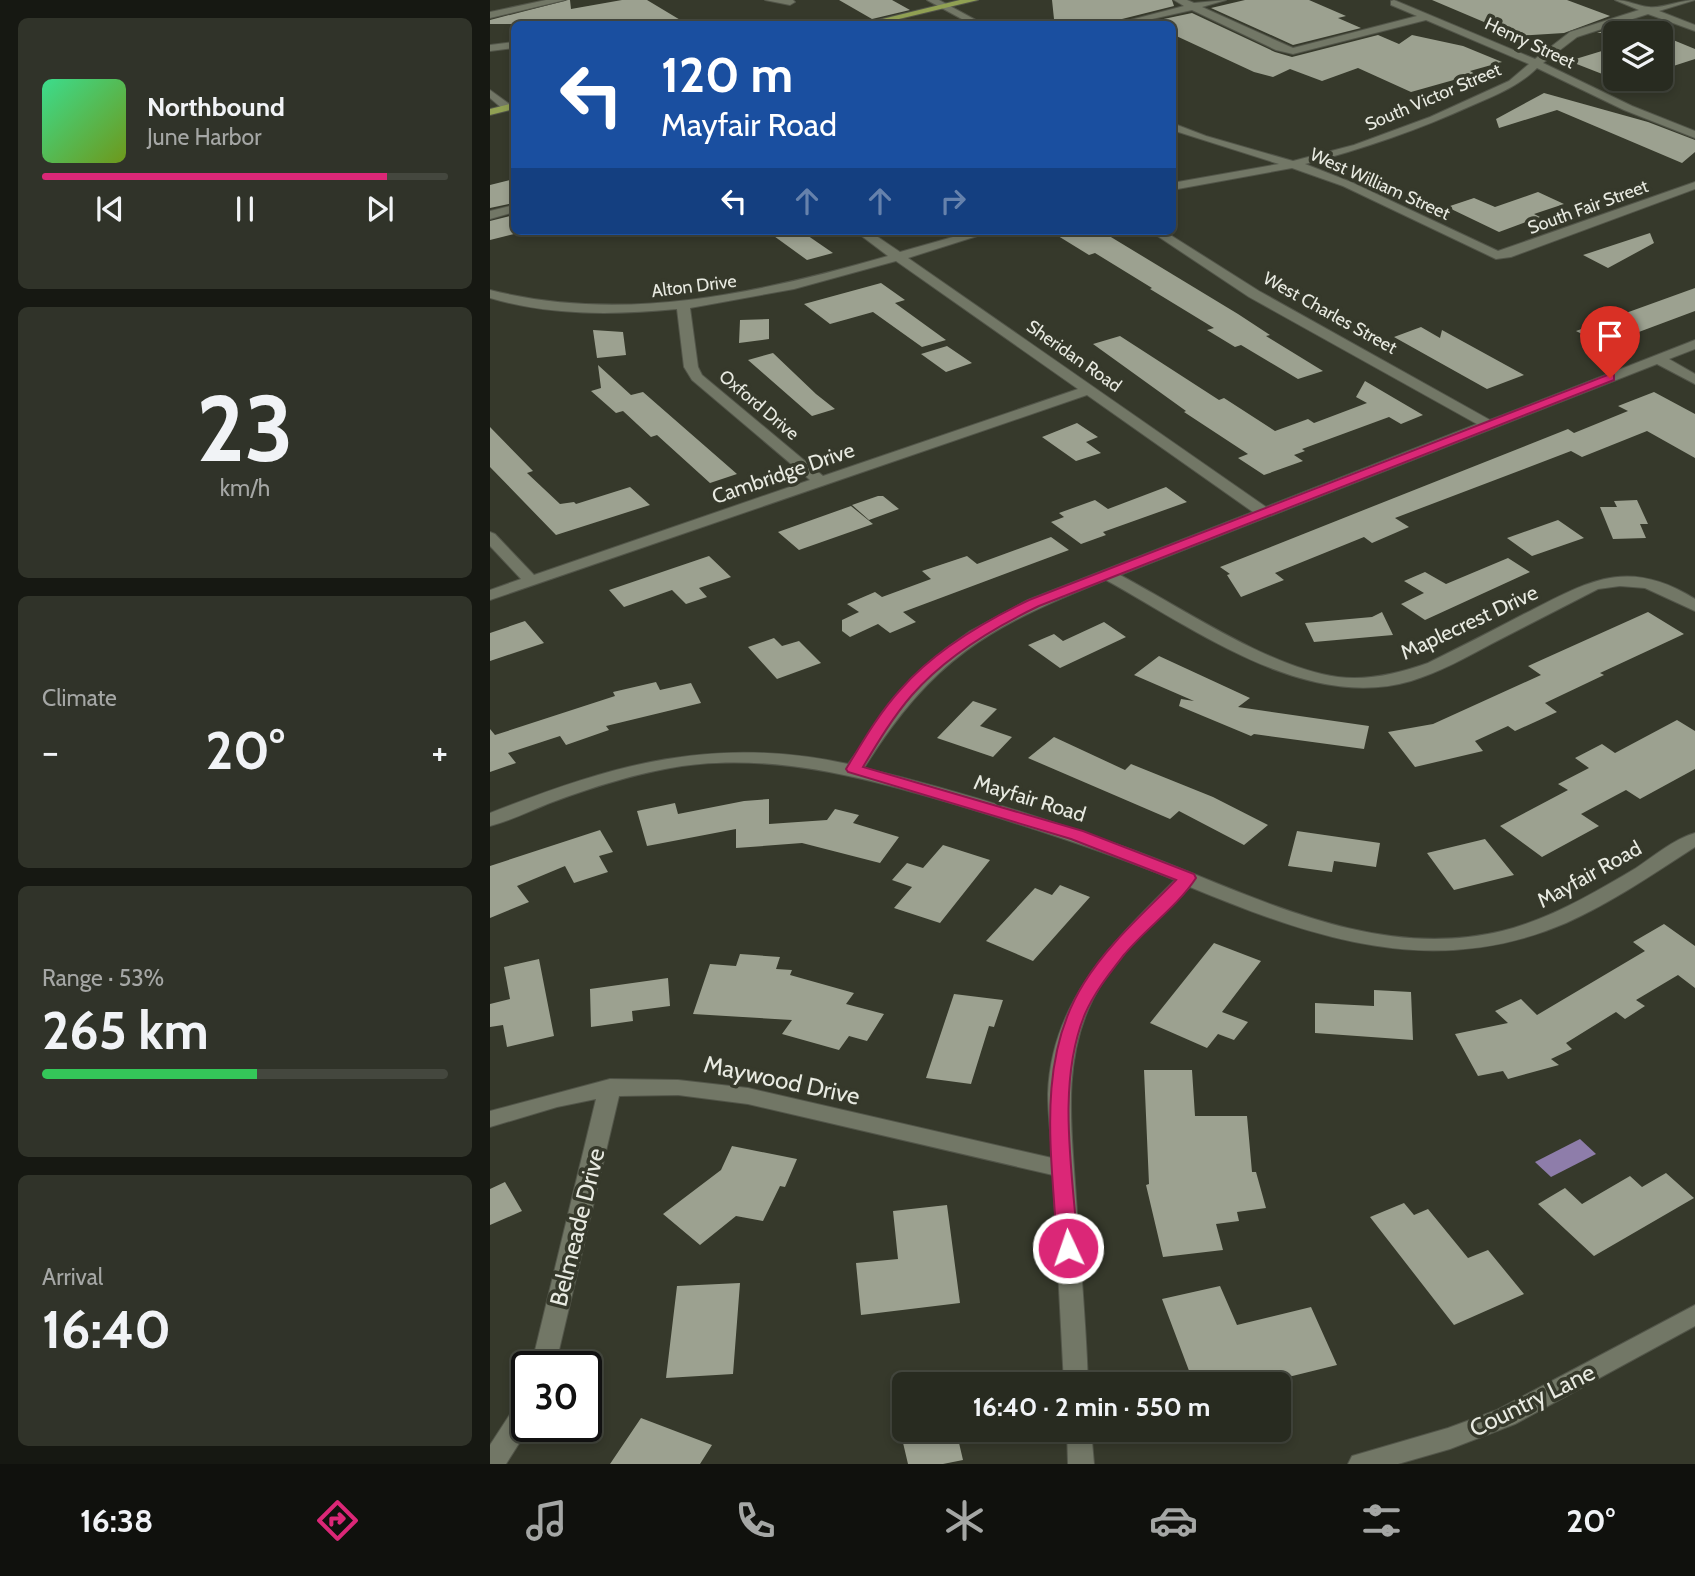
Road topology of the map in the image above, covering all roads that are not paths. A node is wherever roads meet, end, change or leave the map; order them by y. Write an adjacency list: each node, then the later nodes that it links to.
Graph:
1 (560, 0): 14 (street)
2 (770, 0): 9 (street)
3 (932, 0): 11 (street)
4 (973, 0): 11 (main road)
5 (1179, 0): 12 (street)
6 (1221, 0): 12 (street)
7 (1620, 0): 13 (street)
8 (1690, 0): 13 (street, South Victor Street)
9 (790, 2)
10 (1394, 3): 15 (street, Henry Street)
11 (944, 7): 16 (main road); 17 (street)
12 (1194, 7): 15 (street); 18 (street)
13 (1651, 11): 19 (street); 22 (street, South Victor Street)
14 (490, 15)
15 (1426, 17): 22 (street, Henry Street)
16 (881, 21)
17 (972, 21)
18 (1133, 21)
19 (1695, 28)
20 (511, 45): 21 (street)
21 (490, 48)
22 (1537, 64): 27 (street, Henry Street); 28 (street, South Victor Street)
23 (490, 93): 24 (street)
24 (511, 107): 25 (main road)
25 (490, 112)
26 (1176, 128): 28 (street, West William Street)
27 (1695, 135)
28 (1293, 164): 30 (street, South Victor Street); 36 (street, West William Street)
29 (1695, 185): 36 (street, South Fair Street)
30 (1176, 186)
31 (511, 210): 32 (street)
32 (490, 215)
33 (867, 235): 37 (street, Sheridan Road)
34 (973, 235): 37 (street)
35 (1162, 235): 44 (street, West Charles Street)
36 (1492, 254)
37 (898, 257): 39 (street, Alton Drive); 43 (street, Sheridan Road)
38 (491, 295): 39 (street, Alton Drive)
39 (683, 306): 45 (street, Oxford Drive)
40 (1695, 344): 41 (street)
41 (1658, 359): 42 (street); 44 (street)
42 (1695, 380)
43 (1089, 390): 45 (street, Cambridge Drive); 46 (street, Sheridan Road)
44 (1489, 425): 46 (street)
45 (821, 482): 49 (street, Cambridge Drive)
46 (1265, 513): 48 (street)
47 (490, 537): 49 (street)
48 (1107, 574): 51 (street, Maplecrest Drive); 52 (street)
49 (530, 581): 50 (street, Cambridge Drive)
50 (490, 595)
51 (1695, 606)
52 (854, 769): 53 (street, Mayfair Road); 55 (street, Mayfair Road)
53 (490, 820)
54 (1695, 839): 55 (street, Mayfair Road)
55 (1188, 878): 58 (street)
56 (610, 1087): 57 (street, Maywood Drive); 58 (street, Maywood Drive); 60 (street, Belmeade Drive)
57 (490, 1119)
58 (1063, 1166): 61 (street)
59 (1695, 1315): 66 (street, Country Lane)
60 (547, 1351)
61 (1075, 1372)
62 (511, 1434): 64 (street)
63 (1080, 1442): 65 (street)
64 (492, 1464)
65 (1081, 1464)
66 (1360, 1464)

